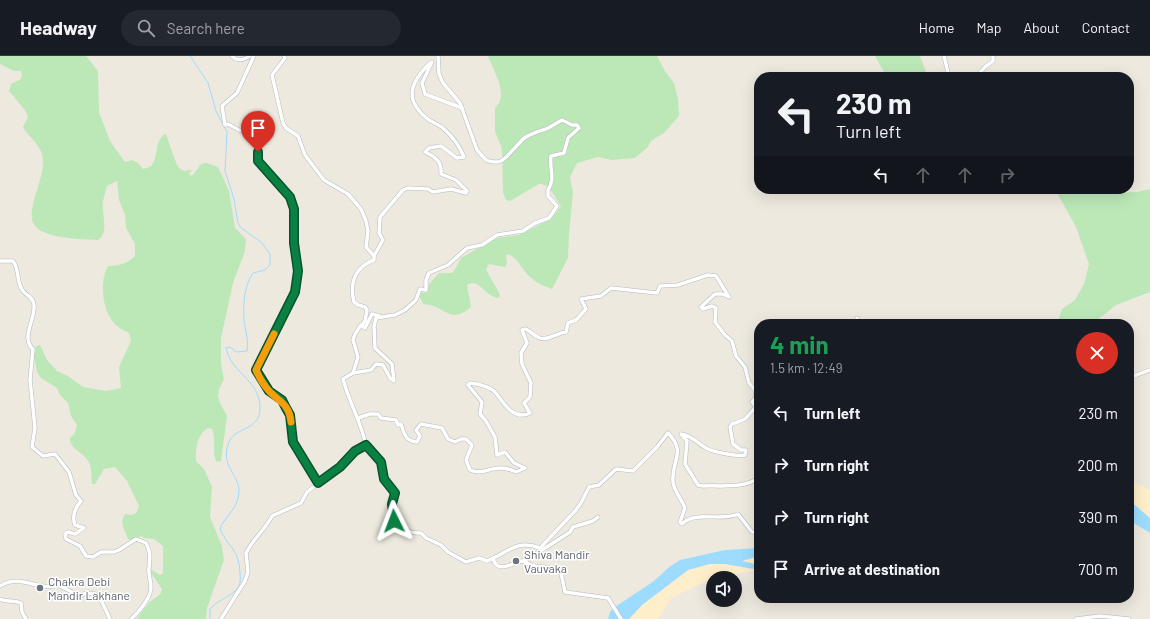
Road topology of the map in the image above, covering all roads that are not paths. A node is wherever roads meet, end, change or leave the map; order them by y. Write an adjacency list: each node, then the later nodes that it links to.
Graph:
1 (232, 56): 2 (street)
2 (250, 56)
3 (254, 56): 23 (street)
4 (284, 56): 11 (street)
5 (438, 56): 10 (street)
6 (944, 56): 8 (street)
7 (994, 56): 9 (street)
8 (948, 72)
9 (980, 72)
10 (463, 108): 11 (street); 13 (street)
11 (374, 256): 14 (street)
12 (0, 261): 32 (street)
13 (379, 316): 14 (street); 16 (street)
14 (362, 325): 16 (street)
15 (1150, 370): 17 (street)
16 (353, 373): 20 (street)
17 (1134, 376)
18 (754, 389): 20 (street)
19 (754, 409): 22 (street)
20 (358, 418): 21 (street)
21 (366, 445): 23 (street); 26 (street)
22 (754, 481)
23 (318, 483): 33 (street)
24 (598, 517): 27 (street)
25 (754, 532): 26 (street)
26 (493, 558): 27 (street)
27 (522, 561): 34 (street)
28 (0, 586): 31 (street)
29 (0, 599): 30 (street)
30 (26, 619)
31 (110, 619)
32 (131, 619)
33 (221, 619)
34 (621, 619)
35 (1076, 619): 36 (street)
36 (1129, 619)

